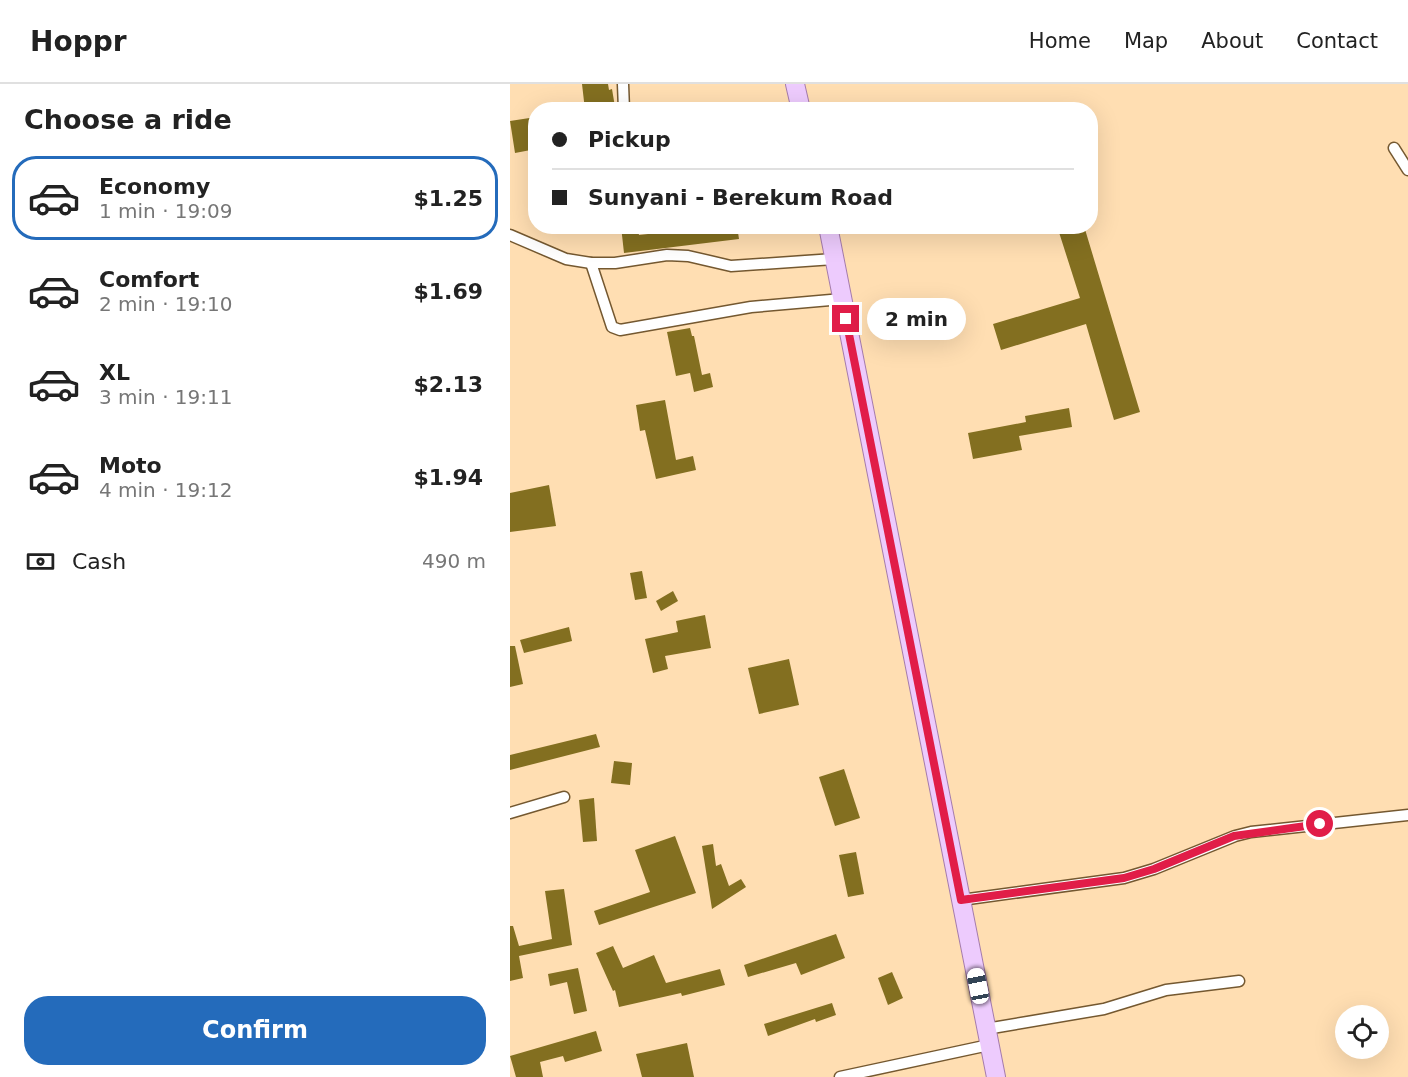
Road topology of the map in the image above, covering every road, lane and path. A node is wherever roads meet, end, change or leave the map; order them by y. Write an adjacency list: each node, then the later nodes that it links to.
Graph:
1 (623, 84): 3 (street)
2 (795, 84): 4 (main road)
3 (624, 102)
4 (799, 102)
5 (1394, 148): 6 (street)
6 (1408, 170)
7 (829, 234): 9 (main road)
8 (510, 235): 10 (street)
9 (834, 259): 10 (street); 11 (main road)
10 (591, 263): 11 (street)
11 (842, 299): 15 (main road)
12 (564, 797): 13 (street)
13 (510, 813)
14 (1408, 815): 15 (street)
15 (961, 900): 17 (main road)
16 (1239, 981): 17 (street)
17 (988, 1037): 18 (street); 19 (main road)
18 (840, 1077)
19 (996, 1077)

